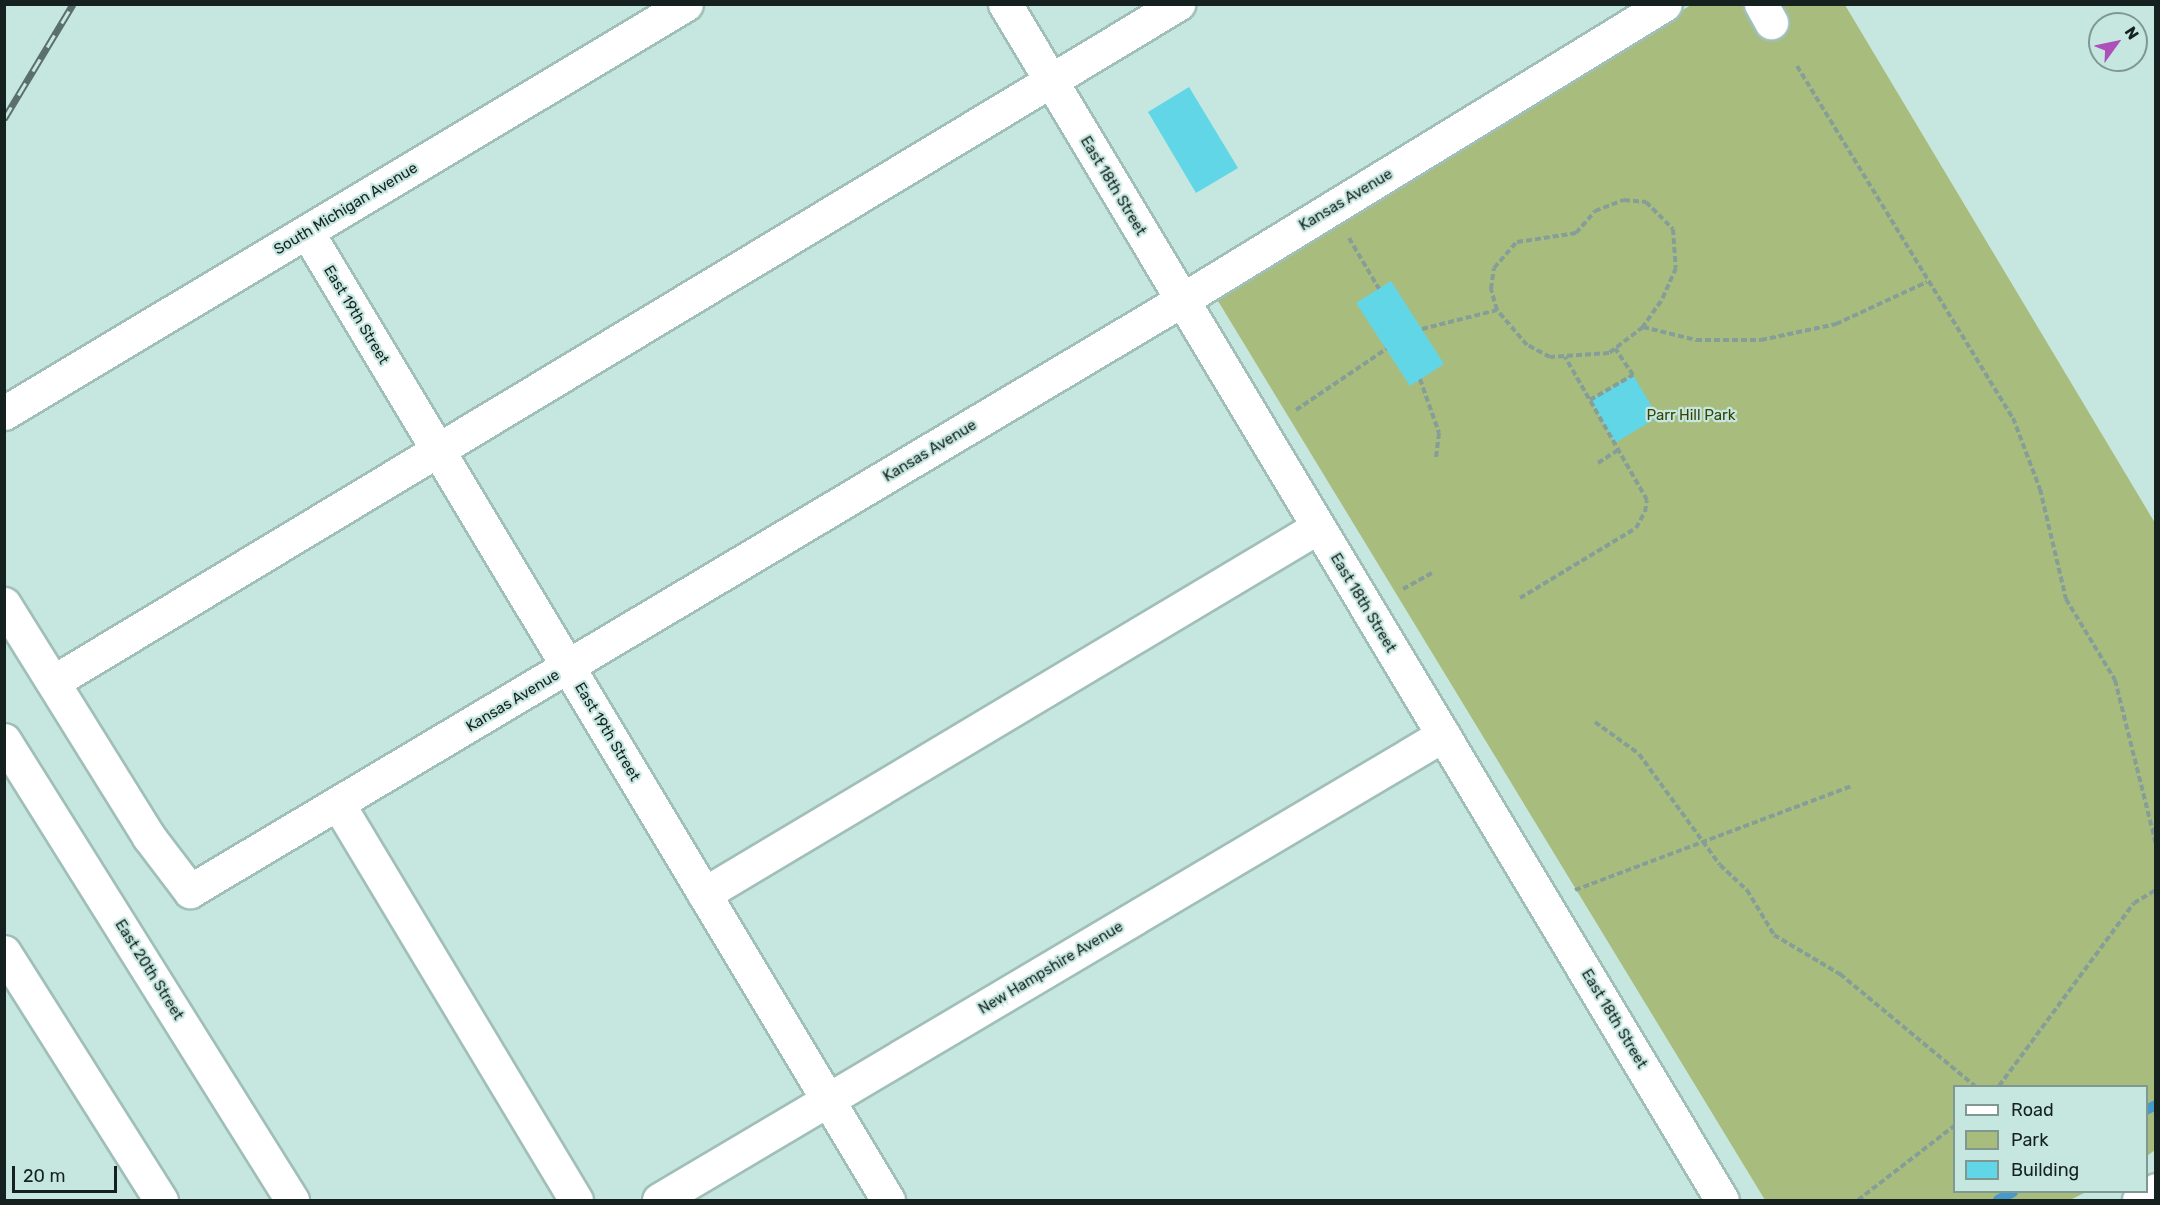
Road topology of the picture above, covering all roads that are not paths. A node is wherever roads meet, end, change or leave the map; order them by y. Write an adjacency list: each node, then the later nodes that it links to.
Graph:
1 (686, 4): 6 (street, South Michigan Avenue)
2 (1005, 4): 5 (street, East 18th Street)
3 (1178, 4): 5 (street)
4 (1665, 4): 7 (street, Kansas Avenue)
5 (1051, 82): 7 (street, East 18th Street); 9 (street)
6 (307, 232): 8 (street, South Michigan Avenue); 9 (street, East 19th Street)
7 (1182, 300): 10 (street, East 18th Street); 12 (street, Kansas Avenue)
8 (4, 413)
9 (438, 452): 12 (street, East 19th Street); 13 (street)
10 (1318, 527): 14 (street, East 18th Street); 17 (street)
11 (4, 604): 13 (street)
12 (568, 668): 16 (street, Kansas Avenue); 17 (street, East 19th Street)
13 (53, 682): 16 (street, Kansas Avenue)
14 (1443, 735): 19 (street, New Hampshire Avenue); 26 (street, East 18th Street)
15 (4, 740): 22 (street, East 20th Street)
16 (338, 804): 23 (street)
17 (704, 894): 19 (street, East 19th Street)
18 (4, 952): 21 (street)
19 (828, 1100): 24 (street, New Hampshire Avenue); 25 (street, East 19th Street)
20 (2156, 1190): 27 (street)
21 (161, 1200)
22 (292, 1200)
23 (576, 1200)
24 (659, 1200)
25 (888, 1200)
26 (1722, 1200)
27 (2139, 1200)

